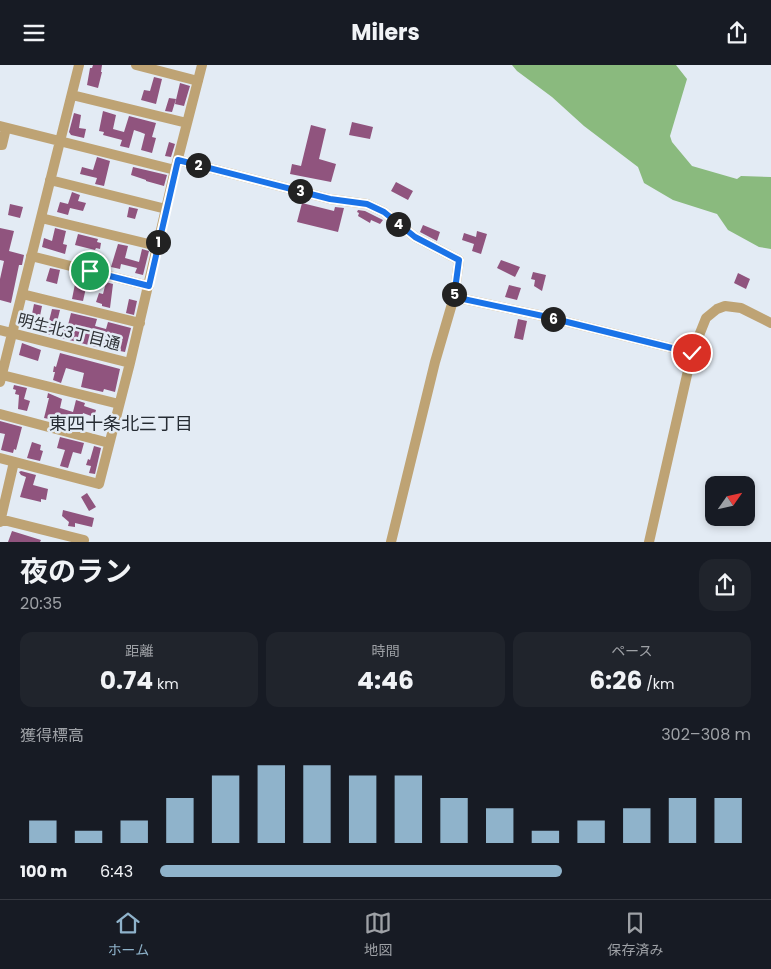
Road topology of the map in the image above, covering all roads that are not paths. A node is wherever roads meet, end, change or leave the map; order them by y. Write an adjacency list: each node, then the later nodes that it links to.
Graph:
1 (79, 65): 5 (street)
2 (136, 65): 4 (street)
3 (202, 65): 4 (street)
4 (198, 81): 6 (street)
5 (72, 95): 6 (street); 8 (street)
6 (187, 123): 10 (street)
7 (3, 127): 8 (street); 9 (street)
8 (60, 141): 10 (street); 11 (street)
9 (1, 147)
10 (177, 165): 12 (street); 18 (street)
11 (50, 180): 12 (street); 13 (street)
12 (166, 209): 14 (street)
13 (41, 218): 14 (street); 15 (street)
14 (157, 246): 16 (street)
15 (31, 256): 16 (street); 17 (street)
16 (149, 286): 19 (street)
17 (22, 294): 19 (street); 22 (street)
18 (454, 297): 23 (street); 33 (street)
19 (140, 323): 24 (street)
20 (771, 323): 23 (street)
21 (0, 330): 22 (street, 明生北3丁目通)
22 (12, 333): 24 (street, 明生北3丁目通); 25 (street)
23 (692, 353): 34 (street)
24 (130, 363): 26 (street)
25 (1, 379): 26 (street)
26 (119, 404): 28 (street)
27 (0, 414): 28 (street)
28 (109, 443): 30 (street)
29 (0, 458): 30 (street)
30 (14, 462): 31 (street)
31 (0, 520): 32 (street)
32 (84, 540)
33 (390, 541)
34 (649, 541)

